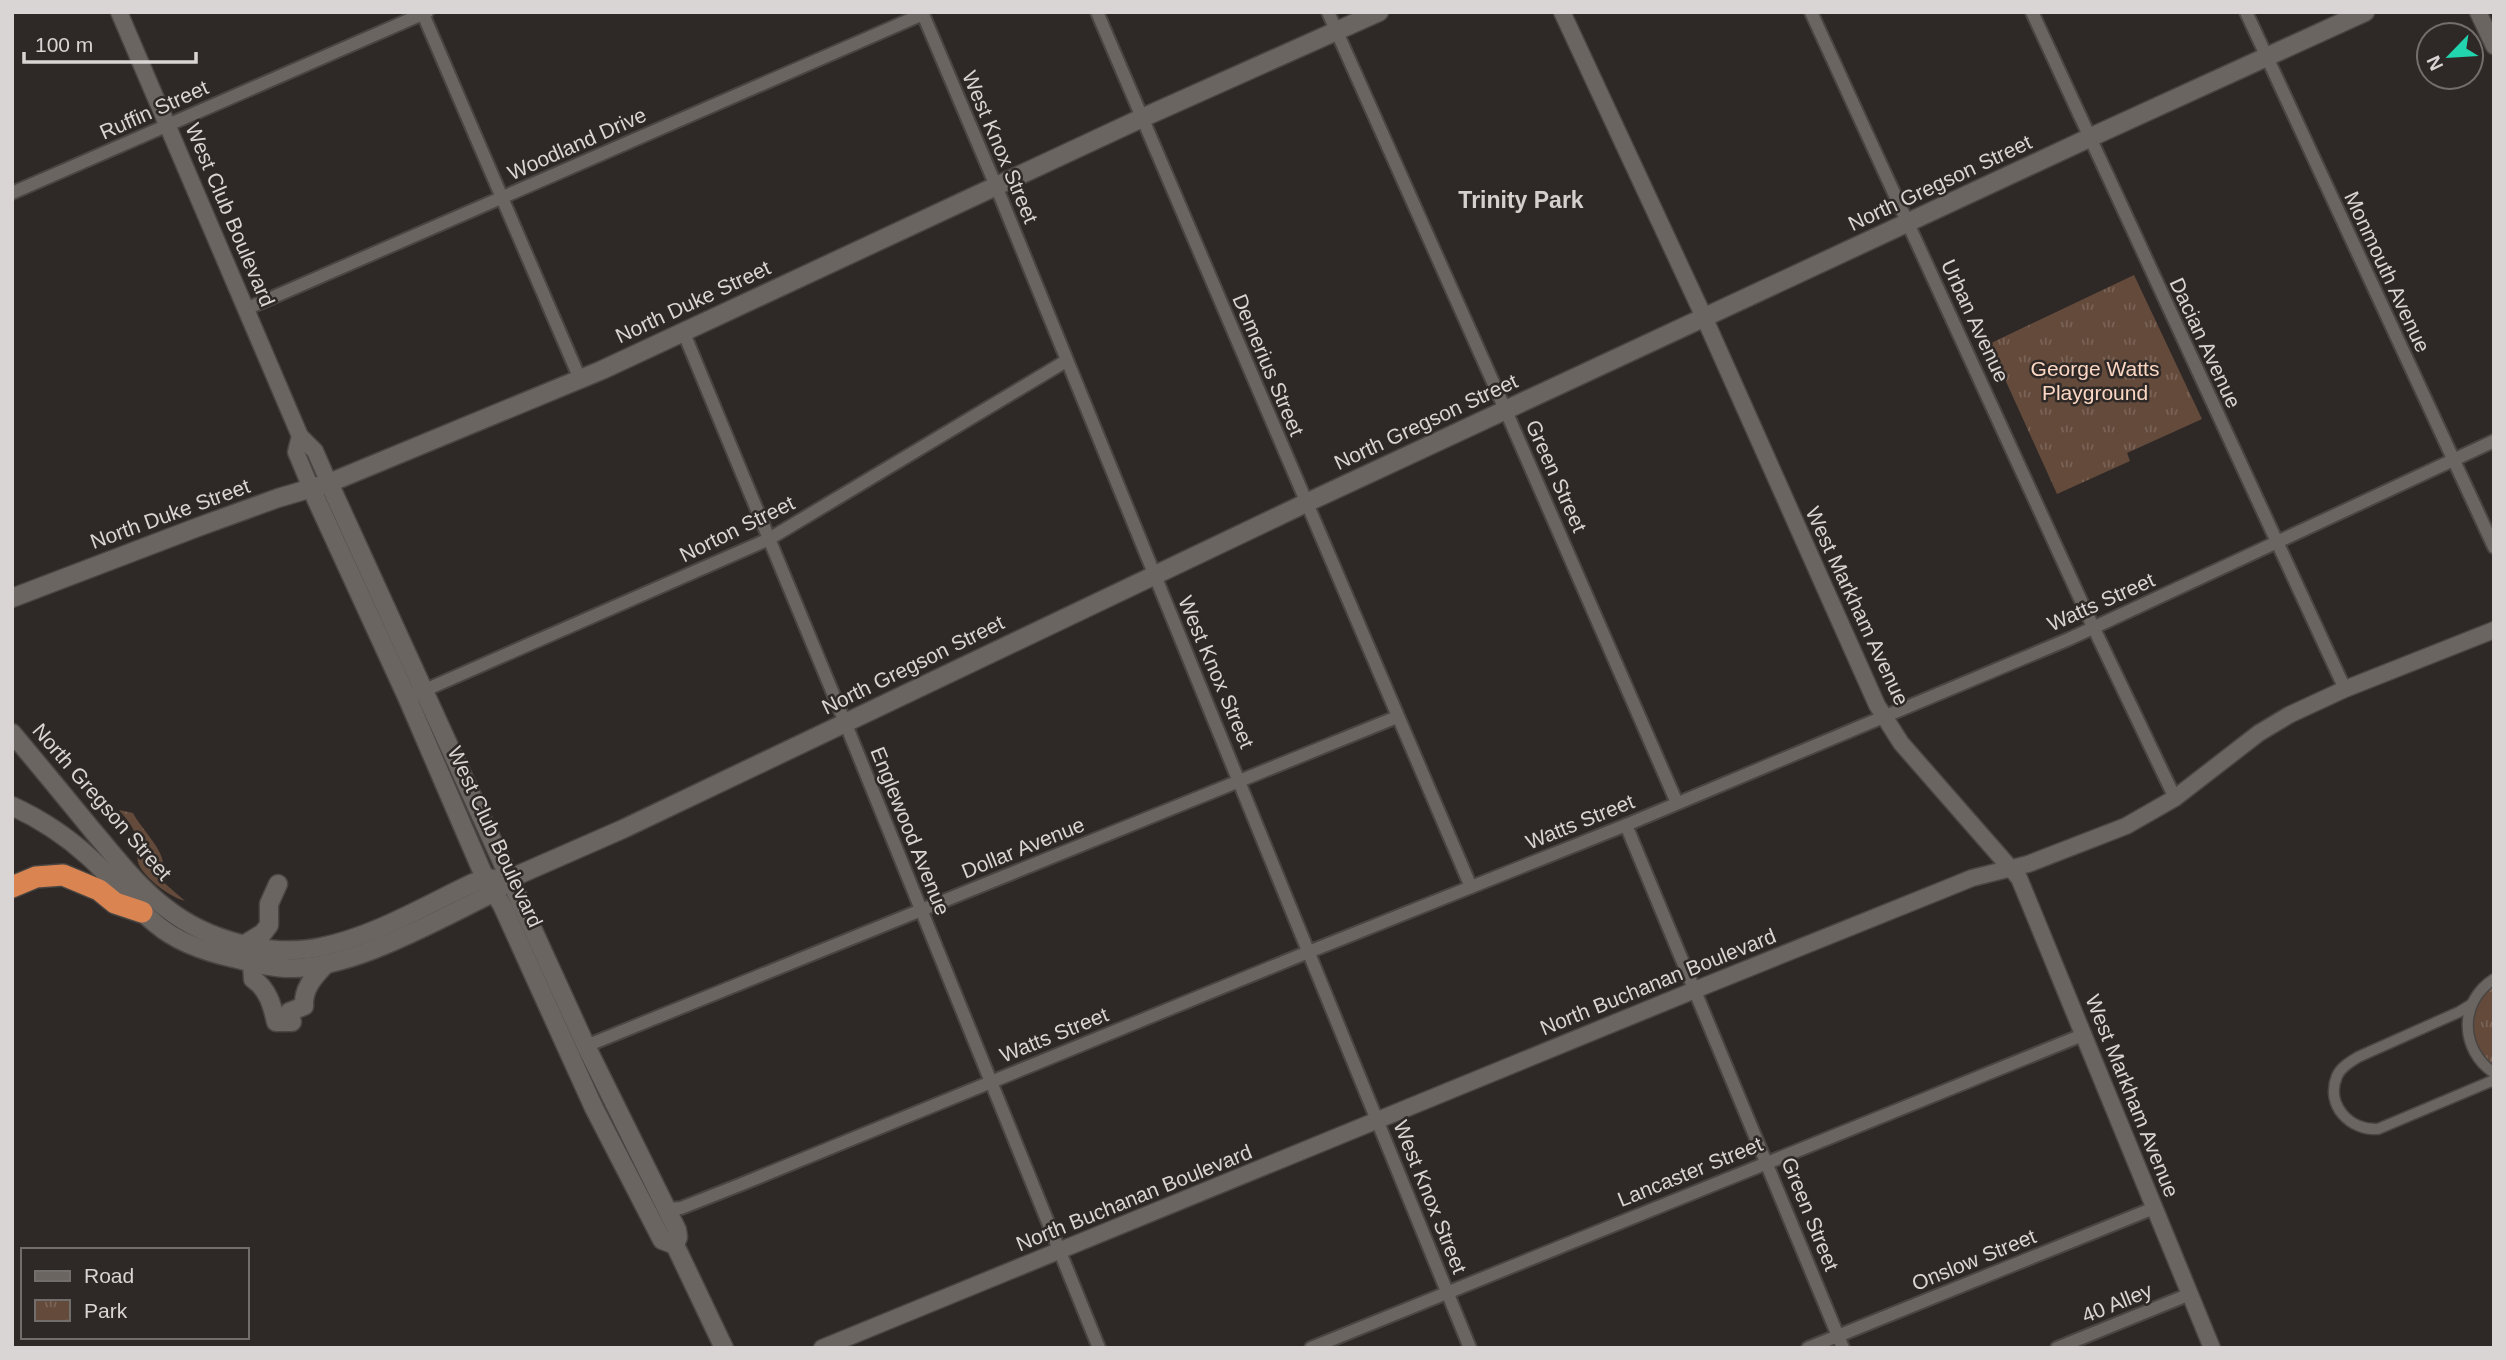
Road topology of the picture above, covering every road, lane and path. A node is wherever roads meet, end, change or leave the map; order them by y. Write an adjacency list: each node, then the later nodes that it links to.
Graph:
1 (119, 12): 17 (street, West Club Boulevard)
2 (1097, 12): 16 (street, Demerius Street)
3 (1328, 12): 13 (street, Green Street)
4 (1379, 12): 13 (main road, North Duke Street)
5 (1562, 12): 24 (street, West Markham Avenue)
6 (1811, 12): 22 (street, Urban Avenue)
7 (2032, 12): 18 (street, Dacian Avenue)
8 (2246, 12): 15 (street, Monmouth Avenue)
9 (2365, 12): 15 (main road, North Gregson Street)
10 (2478, 12): 14 (street)
11 (425, 13): 17 (street, Ruffin Street); 21 (street)
12 (922, 13): 19 (street, West Knox Street); 21 (street, Woodland Drive)
13 (1337, 31): 16 (main road, North Duke Street); 28 (street, Green Street)
14 (2494, 46)
15 (2266, 57): 18 (main road, North Gregson Street); 31 (street, Monmouth Avenue)
16 (1142, 118): 19 (main road, North Duke Street); 34 (street, Demerius Street)
17 (167, 125): 20 (street, Ruffin Street); 23 (street, West Club Boulevard)
18 (2089, 138): 22 (main road, North Gregson Street); 36 (street, Dacian Avenue)
19 (996, 186): 25 (main road, North Duke Street); 26 (street, West Knox Street)
20 (12, 193)
21 (502, 198): 23 (street, Woodland Drive); 27 (street)
22 (1909, 222): 24 (main road, North Gregson Street); 40 (street, Urban Avenue)
23 (246, 309): 29 (street, West Club Boulevard)
24 (1704, 317): 28 (main road, North Gregson Street); 45 (street, West Markham Avenue)
25 (683, 331): 27 (main road, North Duke Street); 35 (street, Englewood Avenue)
26 (1066, 361): 35 (street, Norton Street); 38 (street, West Knox Street)
27 (580, 379): 32 (main road, North Duke Street)
28 (1506, 410): 34 (main road, North Gregson Street); 50 (street, Green Street)
29 (299, 436): 32 (street, West Club Boulevard); 33 (street, West Club Boulevard)
30 (2494, 441): 31 (street, Watts Street)
31 (2454, 460): 36 (street, Watts Street); 37 (street, Monmouth Avenue)
32 (329, 483): 33 (main road, North Duke Street); 43 (main road, West Club Boulevard)
33 (311, 488): 39 (main road, North Duke Street); 43 (main road, West Club Boulevard)
34 (1306, 503): 38 (main road, North Gregson Street); 44 (street, Demerius Street)
35 (769, 539): 43 (street, Norton Street); 46 (street, Englewood Avenue)
36 (2277, 542): 40 (street, Watts Street); 42 (street, Dacian Avenue)
37 (2494, 547)
38 (1155, 575): 46 (main road, North Gregson Street); 48 (street, West Knox Street)
39 (12, 598)
40 (2094, 628): 45 (street, Watts Street); 49 (street, Urban Avenue)
41 (2494, 630): 42 (street, North Buchanan Boulevard)
42 (2345, 689): 49 (street, North Buchanan Boulevard)
43 (415, 694): 54 (main road, West Club Boulevard); 56 (main road, West Club Boulevard)
44 (1397, 717): 48 (street, Dollar Avenue); 58 (street, Demerius Street)
45 (1883, 717): 50 (street, Watts Street); 53 (street, West Markham Avenue)
46 (845, 723): 54 (main road, North Gregson Street); 59 (street, Englewood Avenue)
47 (12, 733): 61 (main road, North Gregson Street)
48 (1241, 781): 59 (street, Dollar Avenue); 62 (street, West Knox Street)
49 (2175, 798): 53 (street, North Buchanan Boulevard)
50 (1677, 803): 52 (street, Watts Street)
51 (12, 806): 60 (main road, North Gregson Street)
52 (1626, 825): 58 (street, Watts Street); 66 (street, Green Street)
53 (2013, 868): 66 (street, North Buchanan Boulevard); 68 (street, West Markham Avenue)
54 (509, 879): 56 (main road, North Gregson Street); 69 (main road, West Club Boulevard)
55 (278, 884): 61 (main road)
56 (490, 885): 61 (main road, North Gregson Street); 64 (main road, North Gregson Street); 75 (main road, West Club Boulevard)
57 (12, 887): 60 (highway)
58 (1471, 887): 62 (street, Watts Street)
59 (921, 910): 69 (street, Dollar Avenue); 72 (street, Englewood Avenue)
60 (142, 912): 63 (main road, North Gregson Street)
61 (246, 944)
62 (1309, 953): 72 (street, Watts Street); 73 (street, West Knox Street)
63 (252, 962): 64 (main road, North Gregson Street); 64 (main road)
64 (325, 965)
65 (2494, 979): 67 (street)
66 (1695, 990): 73 (street, North Buchanan Boulevard); 74 (street, Green Street)
67 (2472, 1004): 70 (street); 71 (street)
68 (2085, 1034): 74 (street, Lancaster Street); 76 (street, West Markham Avenue)
69 (586, 1046): 77 (main road, West Club Boulevard)
70 (2494, 1073)
71 (2494, 1080)
72 (990, 1082): 77 (street, Watts Street); 79 (street, Englewood Avenue)
73 (1378, 1121): 79 (street, North Buchanan Boulevard); 80 (street, West Knox Street)
74 (1767, 1161): 80 (street, Lancaster Street); 82 (street, Green Street)
75 (629, 1179): 77 (main road); 78 (main road, West Club Boulevard)
76 (2154, 1208): 81 (street, West Markham Avenue); 82 (street, Onslow Street)
77 (668, 1209): 78 (main road, West Club Boulevard)
78 (675, 1245): 83 (main road, West Club Boulevard)
79 (1059, 1251): 84 (street, North Buchanan Boulevard); 85 (street, Englewood Avenue)
80 (1448, 1293): 86 (street, Lancaster Street); 87 (street, West Knox Street)
81 (2190, 1294): 89 (street, 40 Alley); 90 (street, West Markham Avenue)
82 (1841, 1342): 88 (street, Onslow Street)
83 (724, 1348)
84 (822, 1348)
85 (1099, 1348)
86 (1311, 1348)
87 (1470, 1348)
88 (1808, 1348)
89 (2057, 1348)
90 (2212, 1348)

